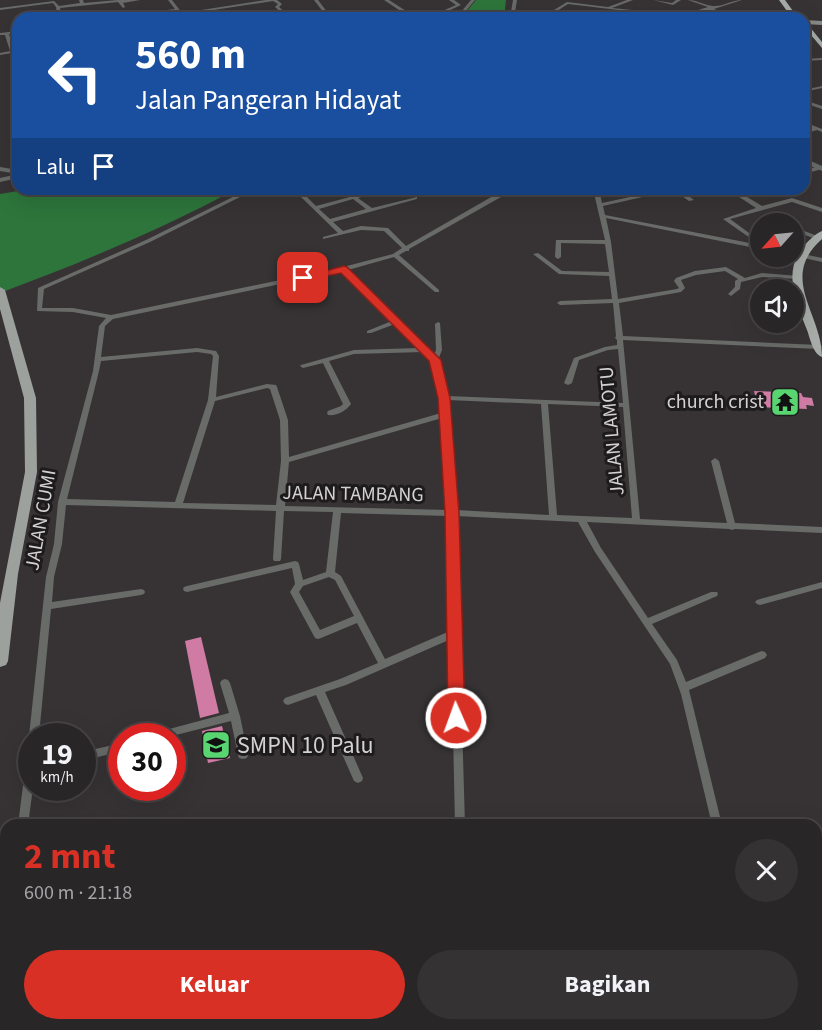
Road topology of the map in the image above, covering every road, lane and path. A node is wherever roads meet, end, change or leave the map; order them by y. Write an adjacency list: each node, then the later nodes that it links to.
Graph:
1 (138, 0): 15 (street)
2 (170, 0): 25 (street)
3 (274, 0): 16 (street); 30 (street)
4 (316, 0): 31 (street)
5 (386, 0): 32 (street)
6 (450, 0): 33 (street)
7 (473, 0): 34 (street)
8 (543, 0): 14 (street)
9 (611, 0): 19 (street)
10 (631, 0): 19 (street)
11 (655, 0): 17 (street)
12 (690, 0): 23 (street)
13 (740, 0): 23 (street)
14 (559, 1): 18 (street)
15 (82, 2): 20 (street)
16 (251, 2): 29 (street)
17 (676, 2): 26 (street)
18 (567, 3): 22 (street); 35 (street)
19 (622, 3): 22 (street)
20 (58, 7): 21 (street); 27 (street)
21 (6, 8): 24 (street); 39 (street)
22 (608, 8): 36 (street)
23 (710, 8): 26 (street); 38 (street)
24 (0, 9)
25 (177, 10): 28 (street)
26 (697, 11): 37 (street)
27 (59, 12)
28 (160, 12)
29 (202, 12)
30 (283, 12)
31 (325, 12)
32 (405, 12)
33 (442, 12)
34 (463, 12)
35 (553, 12)
36 (640, 12)
37 (694, 12)
38 (719, 12)
39 (12, 17)
40 (810, 32): 44 (highway)
41 (7, 33): 42 (street); 43 (street); 45 (street)
42 (12, 33)
43 (0, 34)
44 (822, 46)
45 (12, 52): 46 (street)
46 (0, 54)
47 (241, 195): 92 (street)
48 (306, 195): 61 (street)
49 (351, 195): 57 (street)
50 (362, 195): 57 (street)
51 (495, 195): 56 (street)
52 (597, 195): 60 (street, JALAN LAMOTU)
53 (648, 195): 60 (street)
54 (684, 195): 59 (street)
55 (740, 195): 62 (street)
56 (499, 196): 74 (street)
57 (354, 197): 61 (street); 63 (street)
58 (415, 198): 63 (street)
59 (691, 200)
60 (599, 205): 65 (street, JALAN LAMOTU)
61 (315, 208): 66 (street)
62 (761, 208): 64 (street); 69 (street)
63 (371, 210): 66 (street)
64 (822, 210)
65 (603, 216): 72 (street, JALAN LAMOTU); 73 (street)
66 (329, 221): 68 (street)
67 (804, 232): 71 (street)
68 (342, 233): 70 (street); 74 (street)
69 (750, 237)
70 (326, 238)
71 (820, 238): 75 (highway)
72 (608, 242): 79 (street); 84 (street, JALAN LAMOTU)
73 (750, 243)
74 (407, 250): 77 (street)
75 (804, 253)
76 (537, 254): 84 (street)
77 (395, 255): 83 (street); 88 (street)
78 (804, 256): 80 (street)
79 (558, 257)
80 (822, 260)
81 (804, 266): 97 (highway)
82 (797, 267): 85 (highway)
83 (344, 269): 92 (street); 93 (street)
84 (611, 274): 90 (street, JALAN LAMOTU)
85 (798, 277): 86 (street); 97 (highway)
86 (744, 280): 89 (street); 90 (street)
87 (0, 290): 136 (main road)
88 (437, 291)
89 (731, 294)
90 (617, 302): 91 (street); 96 (street, JALAN LAMOTU)
91 (560, 303)
92 (111, 317): 100 (street, JALAN CUMI)
93 (395, 322): 95 (street); 99 (street)
94 (438, 324): 102 (street)
95 (369, 332)
96 (618, 338): 97 (street); 98 (street, JALAN LAMOTU)
97 (821, 346)
98 (620, 347): 104 (street); 108 (street, JALAN LAMOTU)
99 (423, 350): 101 (street); 102 (street)
100 (97, 359): 106 (street); 113 (street, JALAN CUMI)
101 (325, 359): 103 (street); 109 (street)
102 (435, 360): 105 (street)
103 (303, 366)
104 (568, 383)
105 (444, 398): 107 (street); 110 (street)
106 (212, 400): 111 (street); 114 (street)
107 (544, 402): 108 (street); 118 (street)
108 (626, 405): 120 (street, JALAN LAMOTU)
109 (331, 412)
110 (446, 414): 111 (street); 117 (street)
111 (285, 461): 115 (street)
112 (715, 461): 121 (street)
113 (62, 502): 114 (street, JALAN TAMBANG); 131 (street, JALAN CUMI)
114 (178, 506): 115 (street, JALAN TAMBANG)
115 (279, 508): 116 (street, JALAN TAMBANG); 123 (street)
116 (337, 510): 117 (street, JALAN TAMBANG); 124 (street)
117 (452, 513): 118 (street, JALAN TAMBANG); 134 (street)
118 (553, 518): 119 (street, JALAN TAMBANG)
119 (581, 519): 120 (street, JALAN TAMBANG); 133 (street)
120 (636, 522): 121 (street, JALAN TAMBANG)
121 (732, 527): 122 (street, JALAN TAMBANG)
122 (822, 530)
123 (277, 559)
124 (330, 574): 125 (street); 132 (street)
125 (300, 584): 127 (street); 132 (street)
126 (822, 585): 130 (street)
127 (187, 589)
128 (141, 592): 131 (street)
129 (714, 594): 133 (street)
130 (760, 602)
131 (47, 606): 143 (street, JALAN CUMI)
132 (359, 618): 137 (street)
133 (648, 622): 139 (street)
134 (454, 633): 137 (street); 149 (street)
135 (762, 655): 139 (street)
136 (0, 661)
137 (383, 664): 140 (street)
138 (225, 683): 142 (street)
139 (683, 688): 150 (street)
140 (319, 691): 141 (street); 146 (street)
141 (288, 701)
142 (235, 716): 144 (street); 145 (street)
143 (35, 723)
144 (186, 729)
145 (243, 755)
146 (358, 778)
147 (26, 801): 148 (street)
148 (24, 819)
149 (460, 819)
150 (716, 819)

